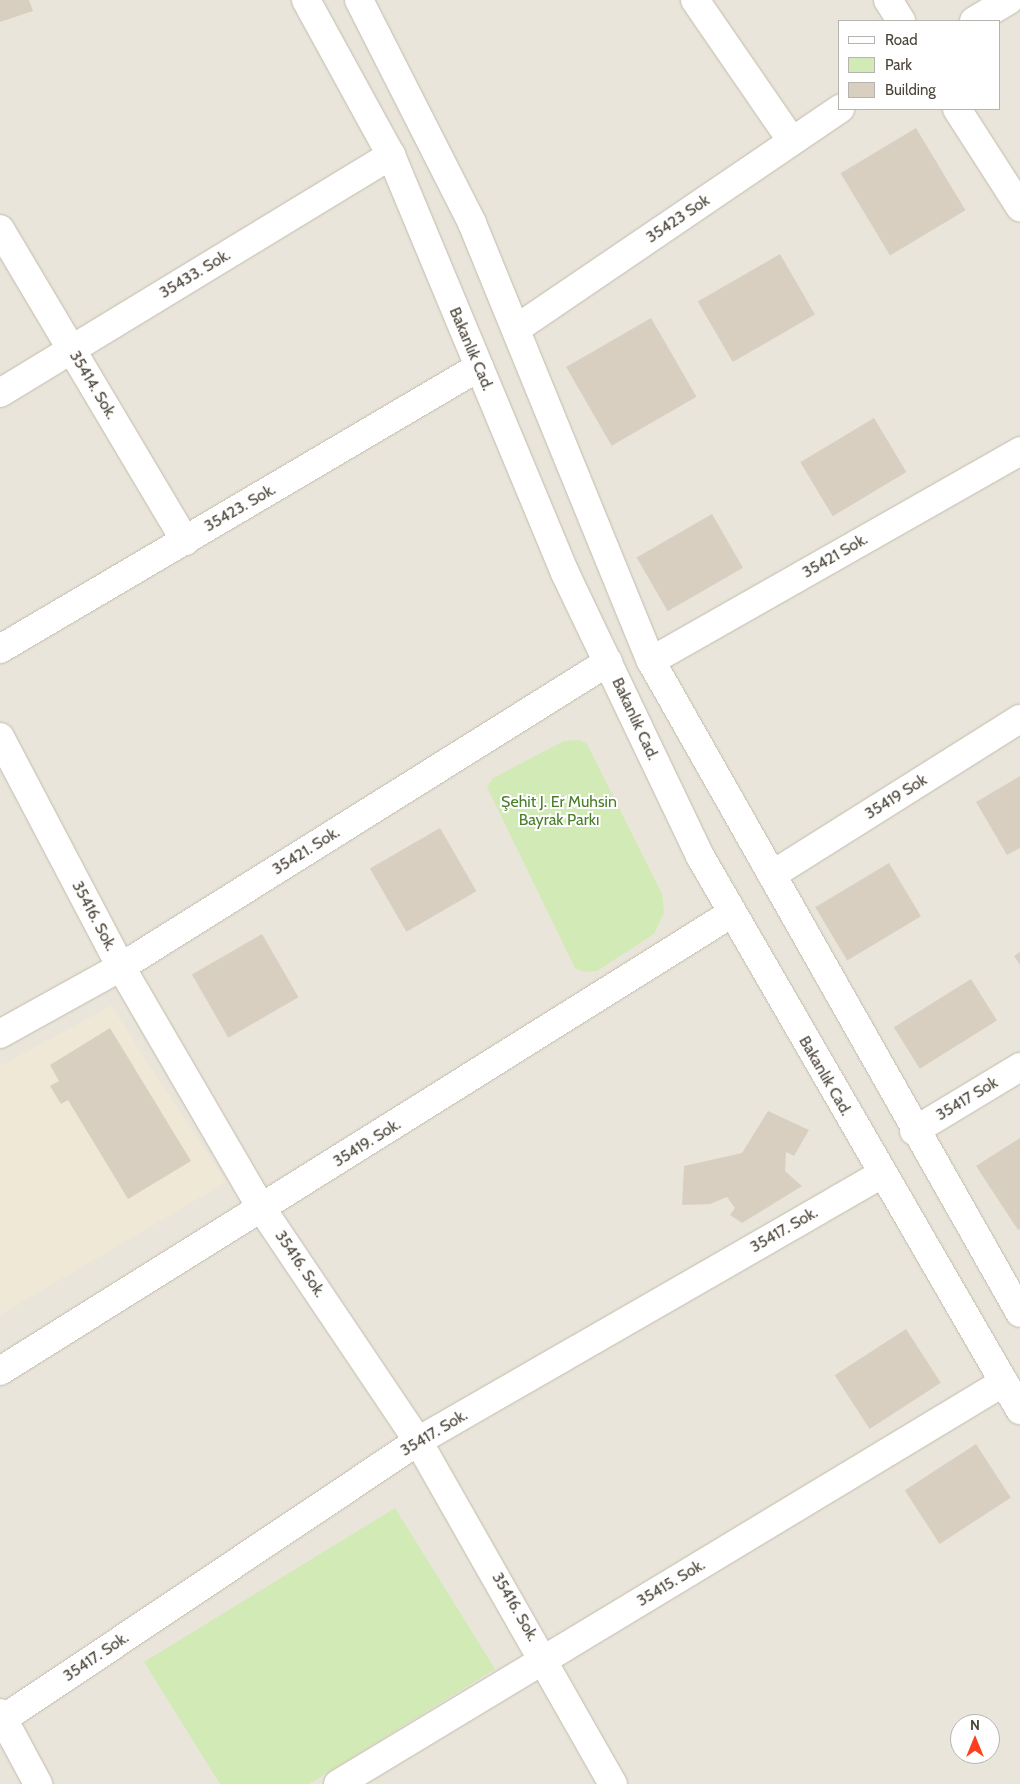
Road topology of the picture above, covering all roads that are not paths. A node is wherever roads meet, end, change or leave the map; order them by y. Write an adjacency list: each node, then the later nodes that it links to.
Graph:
1 (306, 0): 11 (street, Bakanlık Cad.)
2 (359, 0): 14 (street)
3 (694, 0): 10 (street)
4 (888, 0): 6 (street)
5 (1009, 0): 7 (street)
6 (900, 20)
7 (976, 20)
8 (838, 110): 10 (street, 35423 Sok)
9 (958, 110): 12 (street)
10 (792, 141): 14 (street, 35423 Sok)
11 (391, 155): 15 (street, 35433. Sok.); 16 (street, Bakanlık Cad.)
12 (1020, 207)
13 (0, 229): 15 (street, 35414. Sok.)
14 (516, 329): 21 (street)
15 (72, 349): 17 (street, 35433. Sok.); 19 (street, 35414. Sok.)
16 (479, 367): 19 (street, 35423. Sok.); 22 (street, Bakanlık Cad.)
17 (0, 393)
18 (1020, 451): 21 (street, 35421 Sok.)
19 (184, 541): 20 (street, 35423. Sok.)
20 (0, 649)
21 (651, 661): 25 (street)
22 (608, 662): 26 (street, Bakanlık Cad.); 27 (street, 35421. Sok.)
23 (1020, 719): 25 (street, 35419 Sok)
24 (1, 740): 27 (street, 35416. Sok.)
25 (772, 874): 30 (street)
26 (732, 913): 31 (street, Bakanlık Cad.); 32 (street, 35419. Sok.)
27 (121, 967): 28 (street, 35421. Sok.); 32 (street, 35416. Sok.)
28 (0, 1034)
29 (1020, 1067): 30 (street, 35417 Sok)
30 (914, 1131): 33 (street)
31 (882, 1174): 35 (street, Bakanlık Cad.); 37 (street, 35417. Sok.)
32 (262, 1208): 34 (street, 35419. Sok.); 37 (street, 35416. Sok.)
33 (1020, 1313)
34 (0, 1371)
35 (1004, 1382): 36 (street, Bakanlık Cad.); 38 (street, 35415. Sok.)
36 (1020, 1410)
37 (418, 1442): 38 (street, 35416. Sok.); 39 (street, 35417. Sok.)
38 (544, 1659): 41 (street, 35415. Sok.); 42 (street, 35416. Sok.)
39 (2, 1716): 40 (street)
40 (38, 1784)
41 (338, 1784)
42 (613, 1784)

